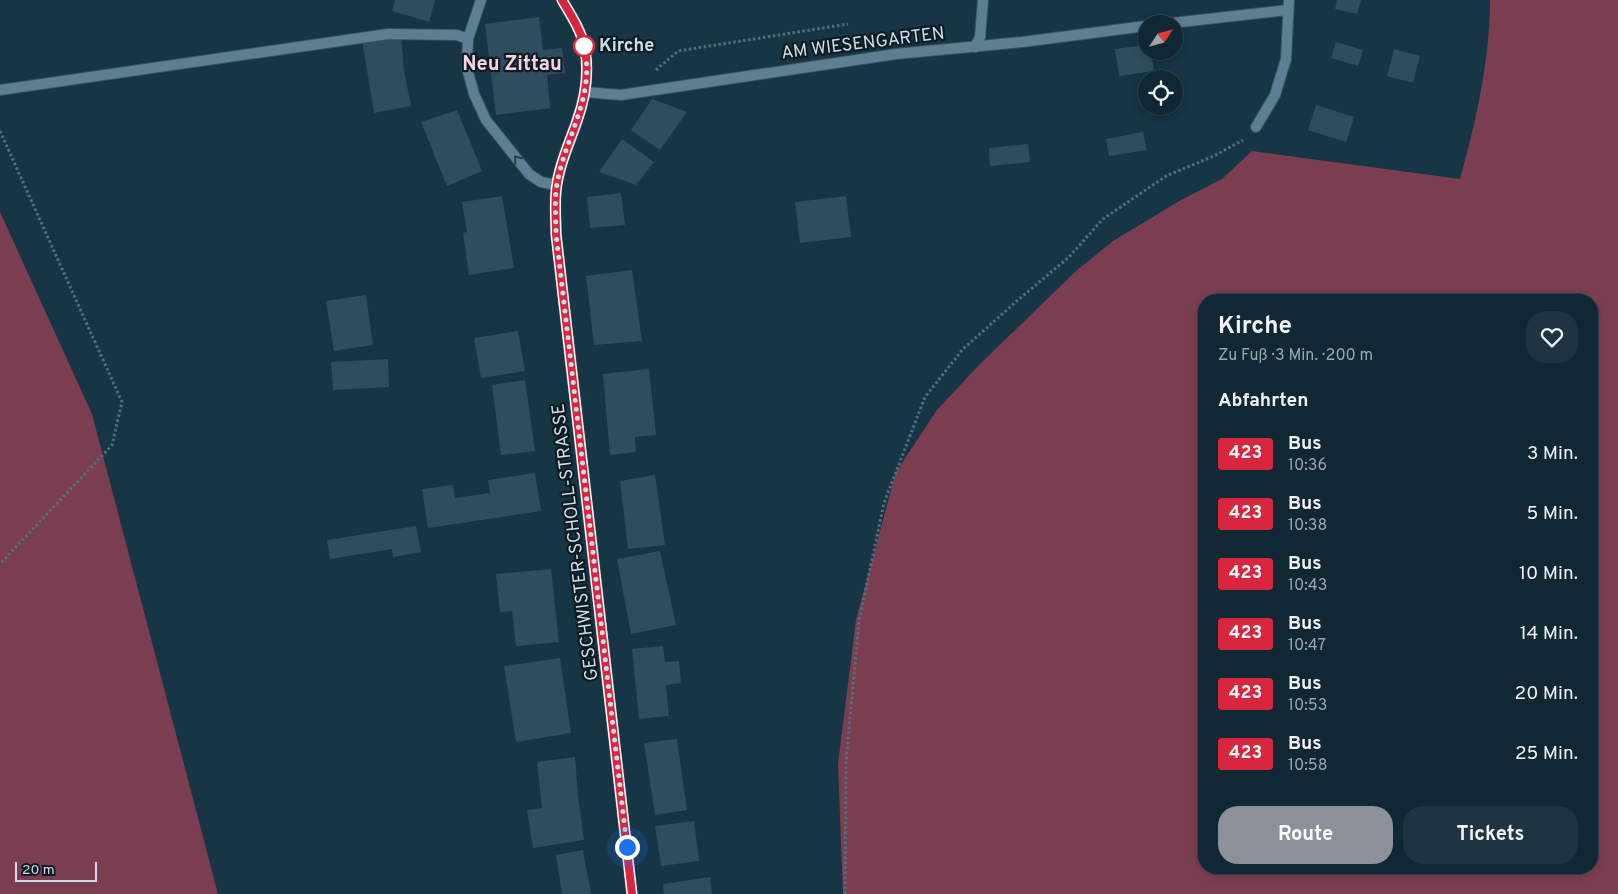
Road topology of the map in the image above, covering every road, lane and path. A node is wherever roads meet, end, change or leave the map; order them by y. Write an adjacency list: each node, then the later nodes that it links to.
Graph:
1 (481, 0): 8 (street)
2 (562, 0): 12 (street, GESCHWISTER-SCHOLL-STRASSE)
3 (983, 0): 9 (street)
4 (1288, 5): 5 (street); 13 (street)
5 (1183, 21)
6 (848, 24): 10 (path)
7 (1138, 27): 9 (street, AM WIESENGARTEN)
8 (468, 39): 11 (street); 15 (street, one-way to 8)
9 (975, 47): 12 (street, AM WIESENGARTEN)
10 (652, 73)
11 (0, 90)
12 (585, 92): 15 (street, GESCHWISTER-SCHOLL-STRASSE)
13 (1256, 127): 18 (path)
14 (0, 131): 16 (path)
15 (556, 186): 17 (street, GESCHWISTER-SCHOLL-STRASSE)
16 (0, 564)
17 (632, 894)
18 (844, 894)

